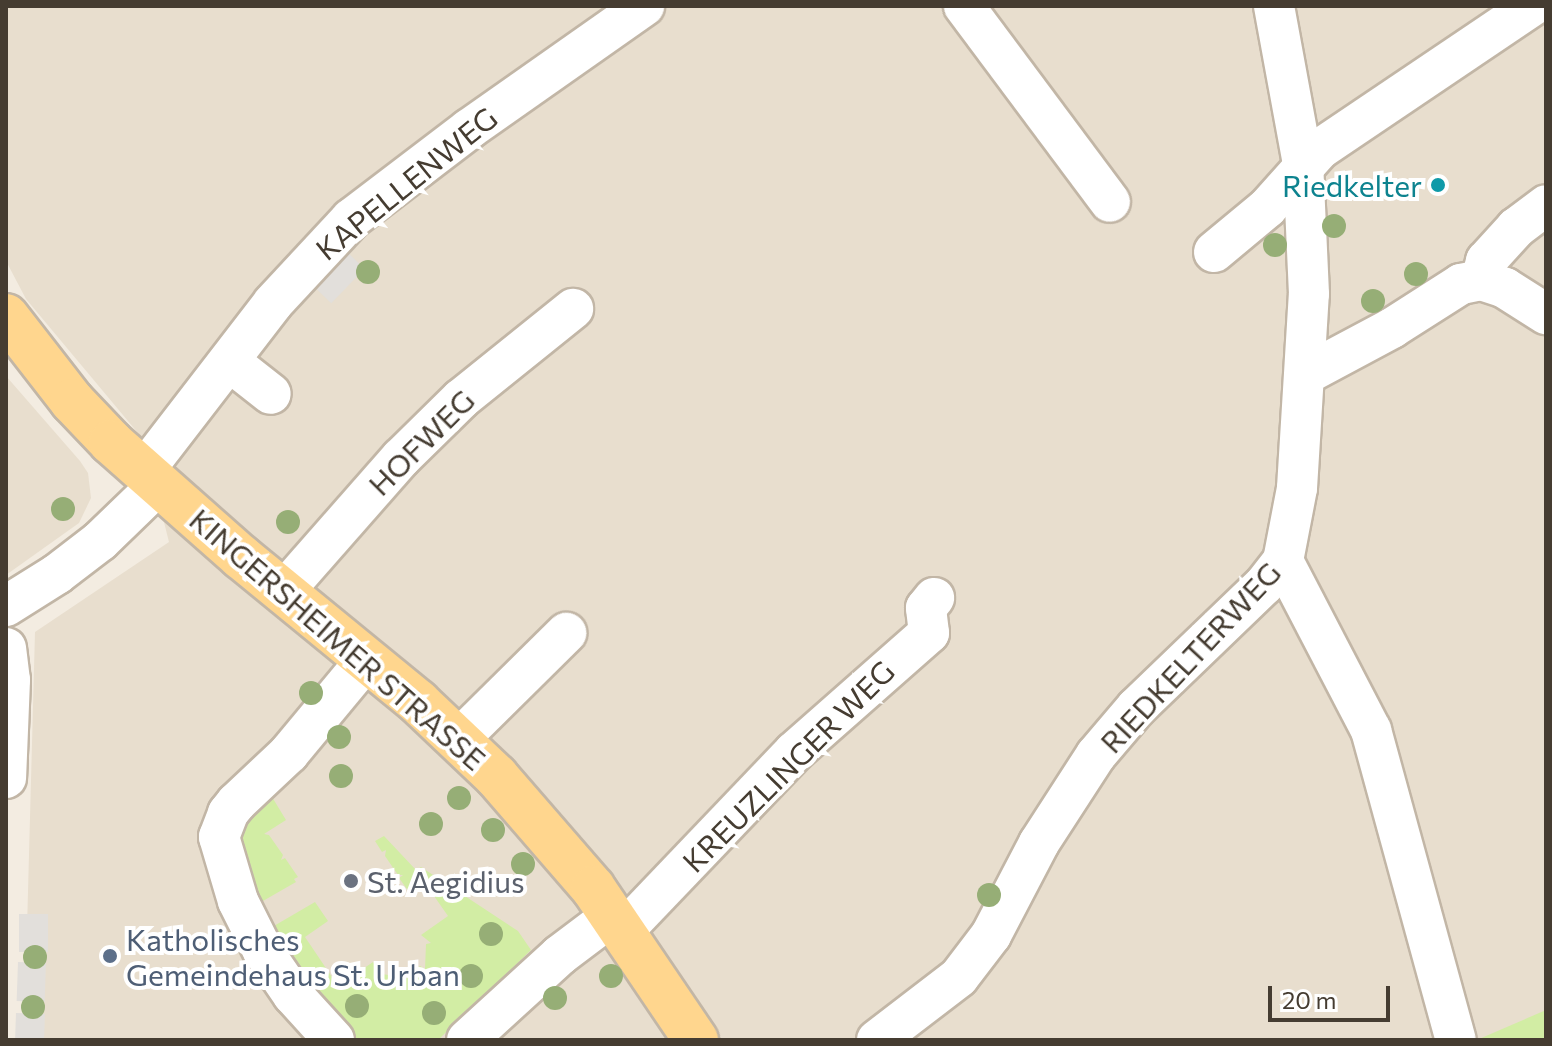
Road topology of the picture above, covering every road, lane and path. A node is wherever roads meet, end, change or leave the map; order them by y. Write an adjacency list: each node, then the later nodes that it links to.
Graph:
1 (644, 6): 13 (street, KAPELLENWEG)
2 (964, 6): 6 (street)
3 (1274, 6): 5 (street, RIEDKELTERWEG)
4 (1532, 6): 5 (street)
5 (1303, 164): 8 (street); 14 (street, RIEDKELTERWEG)
6 (1110, 202)
7 (1546, 205): 9 (street)
8 (1214, 252)
9 (1481, 280): 11 (street); 14 (street)
10 (573, 309): 18 (street, HOFWEG)
11 (1546, 314)
12 (6, 316): 16 (main road, KINGERSHEIMER STRASSE)
13 (229, 361): 15 (street); 16 (street, KAPELLENWEG)
14 (1306, 374): 17 (street, RIEDKELTERWEG)
15 (271, 394)
16 (150, 479): 18 (main road, KINGERSHEIMER STRASSE); 20 (street, KAPELLENWEG)
17 (1283, 561): 30 (street, RIEDKELTERWEG); 31 (street)
18 (284, 591): 23 (main road, KINGERSHEIMER STRASSE)
19 (934, 598): 26 (street, KREUZLINGER WEG)
20 (6, 606)
21 (566, 633): 24 (street)
22 (6, 648): 25 (street)
23 (367, 659): 24 (main road, KINGERSHEIMER STRASSE); 27 (street)
24 (459, 739): 26 (main road, KINGERSHEIMER STRASSE)
25 (6, 778)
26 (618, 923): 28 (street); 29 (main road, KINGERSHEIMER STRASSE)
27 (334, 1040)
28 (467, 1040)
29 (696, 1040)
30 (877, 1040)
31 (1456, 1040)

